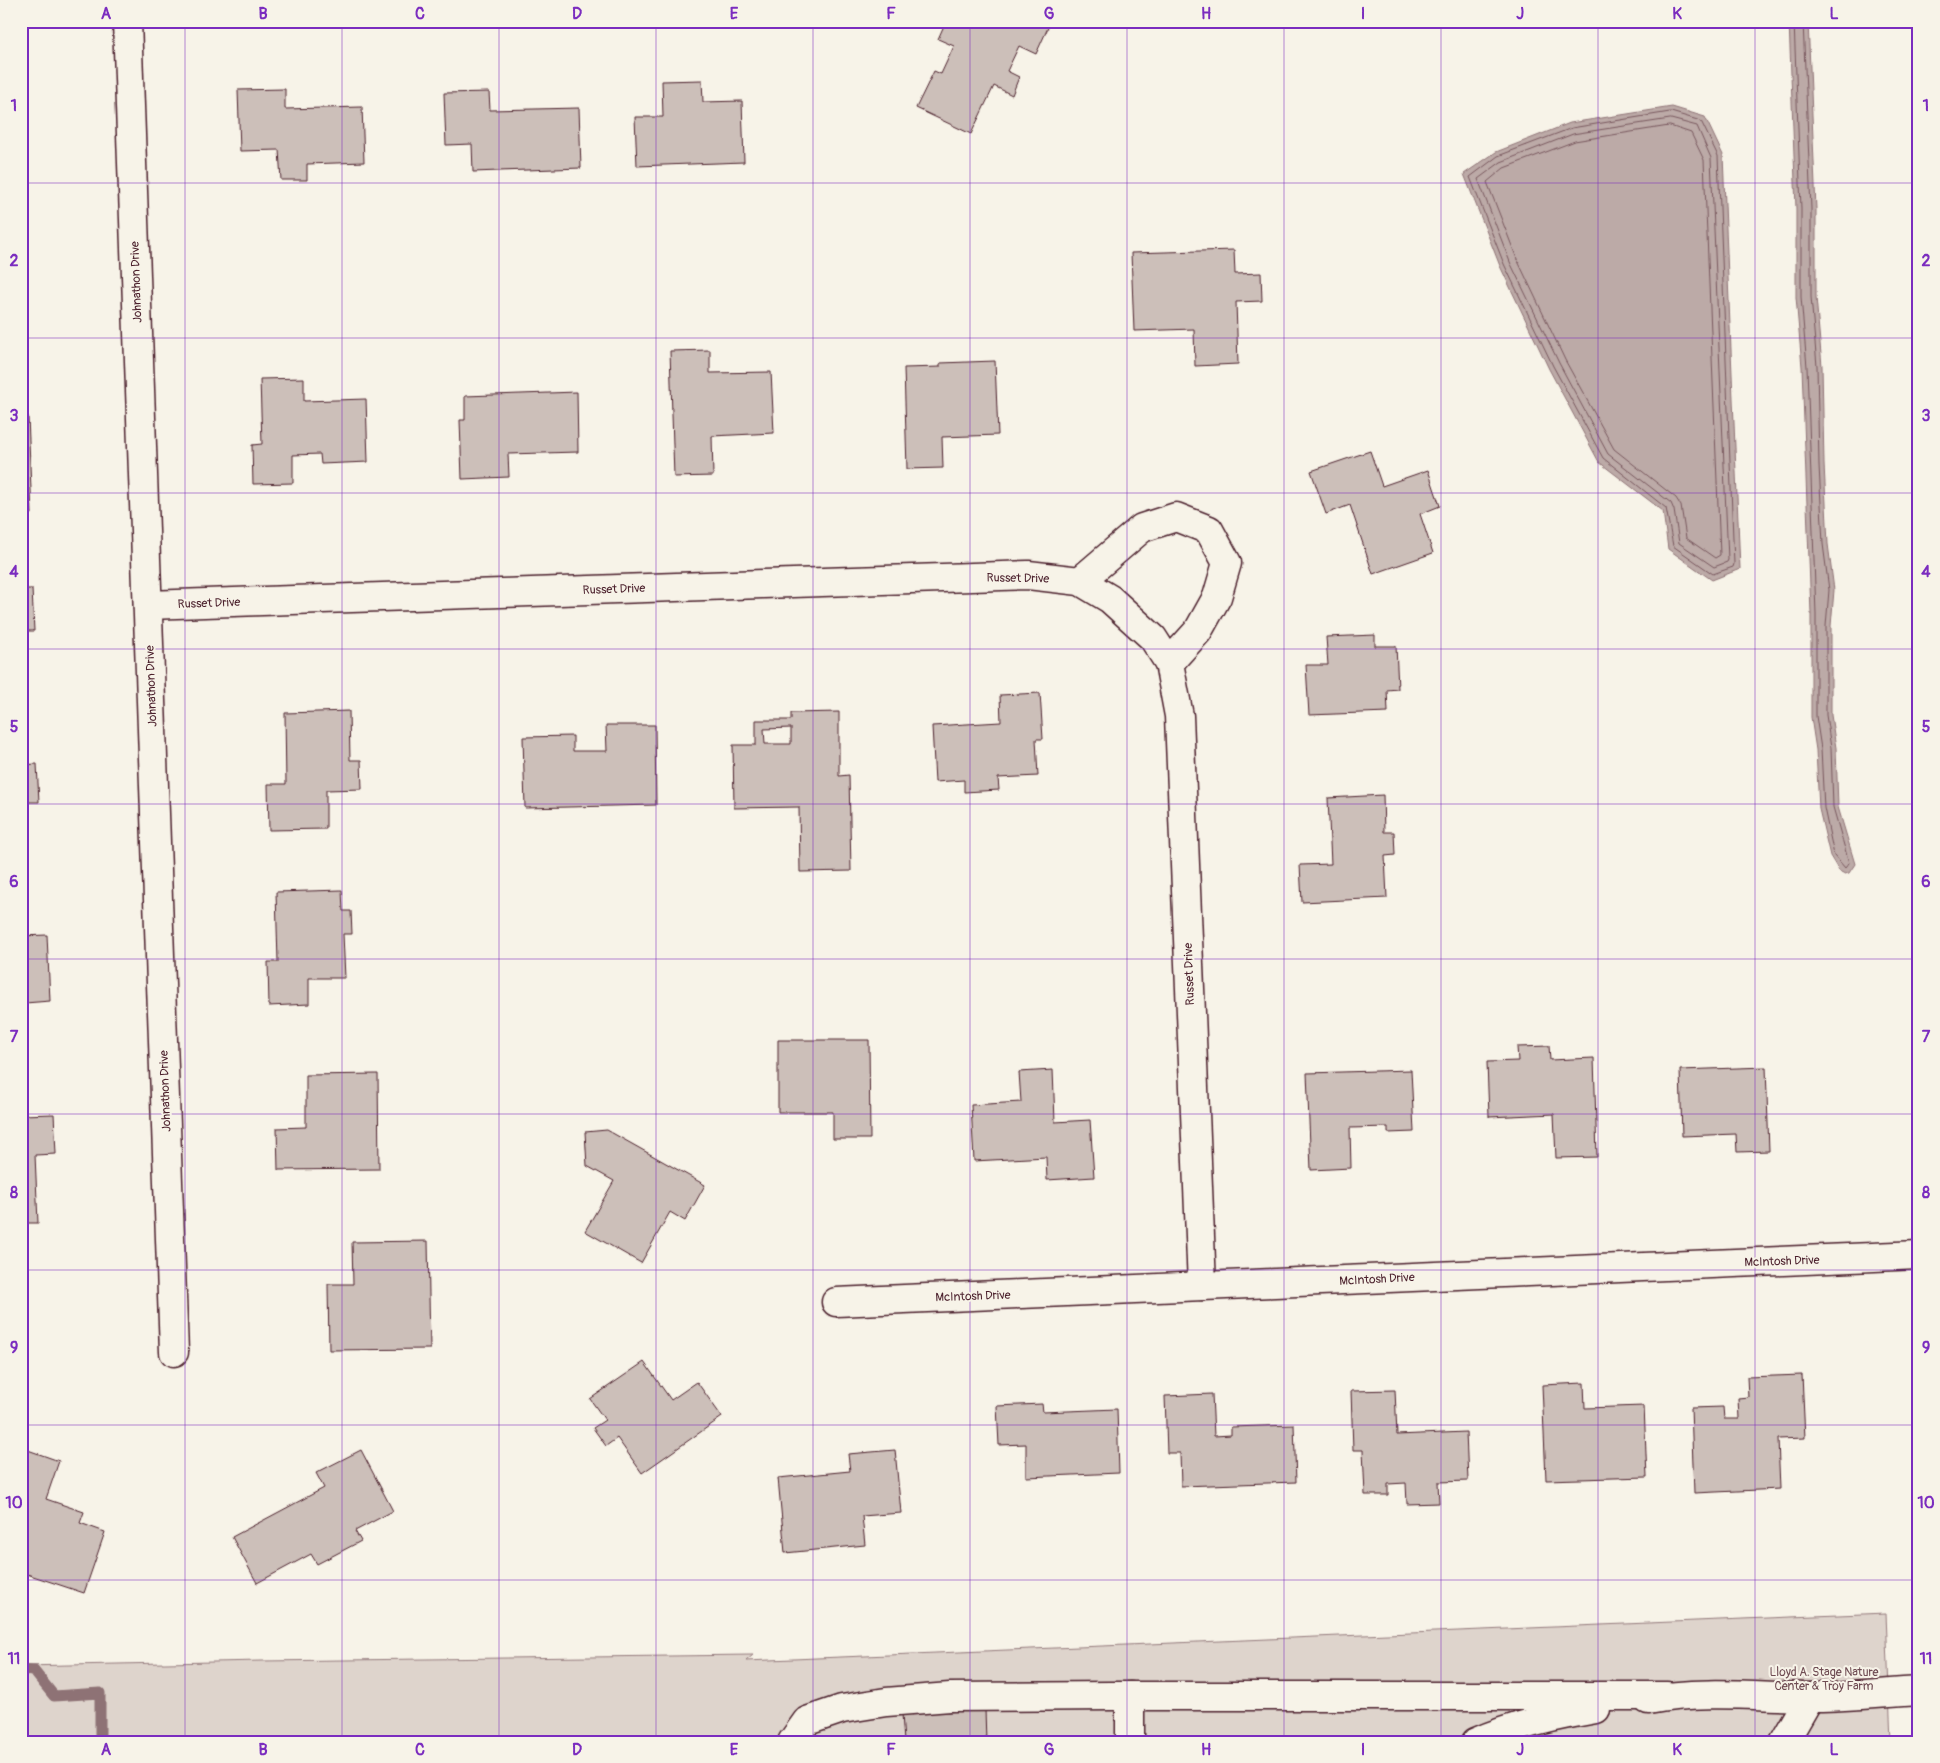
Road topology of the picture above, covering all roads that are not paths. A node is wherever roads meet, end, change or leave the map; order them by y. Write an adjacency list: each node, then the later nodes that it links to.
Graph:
1 (127, 21): 3 (street, Johnathon Drive)
2 (1080, 581): 3 (street, Russet Drive); 4 (street, Russet Drive); 4 (street)
3 (148, 605): 8 (street, Johnathon Drive)
4 (1169, 663): 6 (street, Russet Drive)
5 (1919, 1255): 6 (street, McIntosh Drive)
6 (1202, 1286): 7 (street, McIntosh Drive)
7 (836, 1302)
8 (174, 1352)
9 (1919, 1691): 12 (street)
10 (1130, 1696): 11 (street); 13 (street); 14 (street)
11 (1667, 1696): 12 (street); 15 (street)
12 (1810, 1697): 16 (street)
13 (792, 1742)
14 (1130, 1742)
15 (1476, 1742)
16 (1784, 1742)

